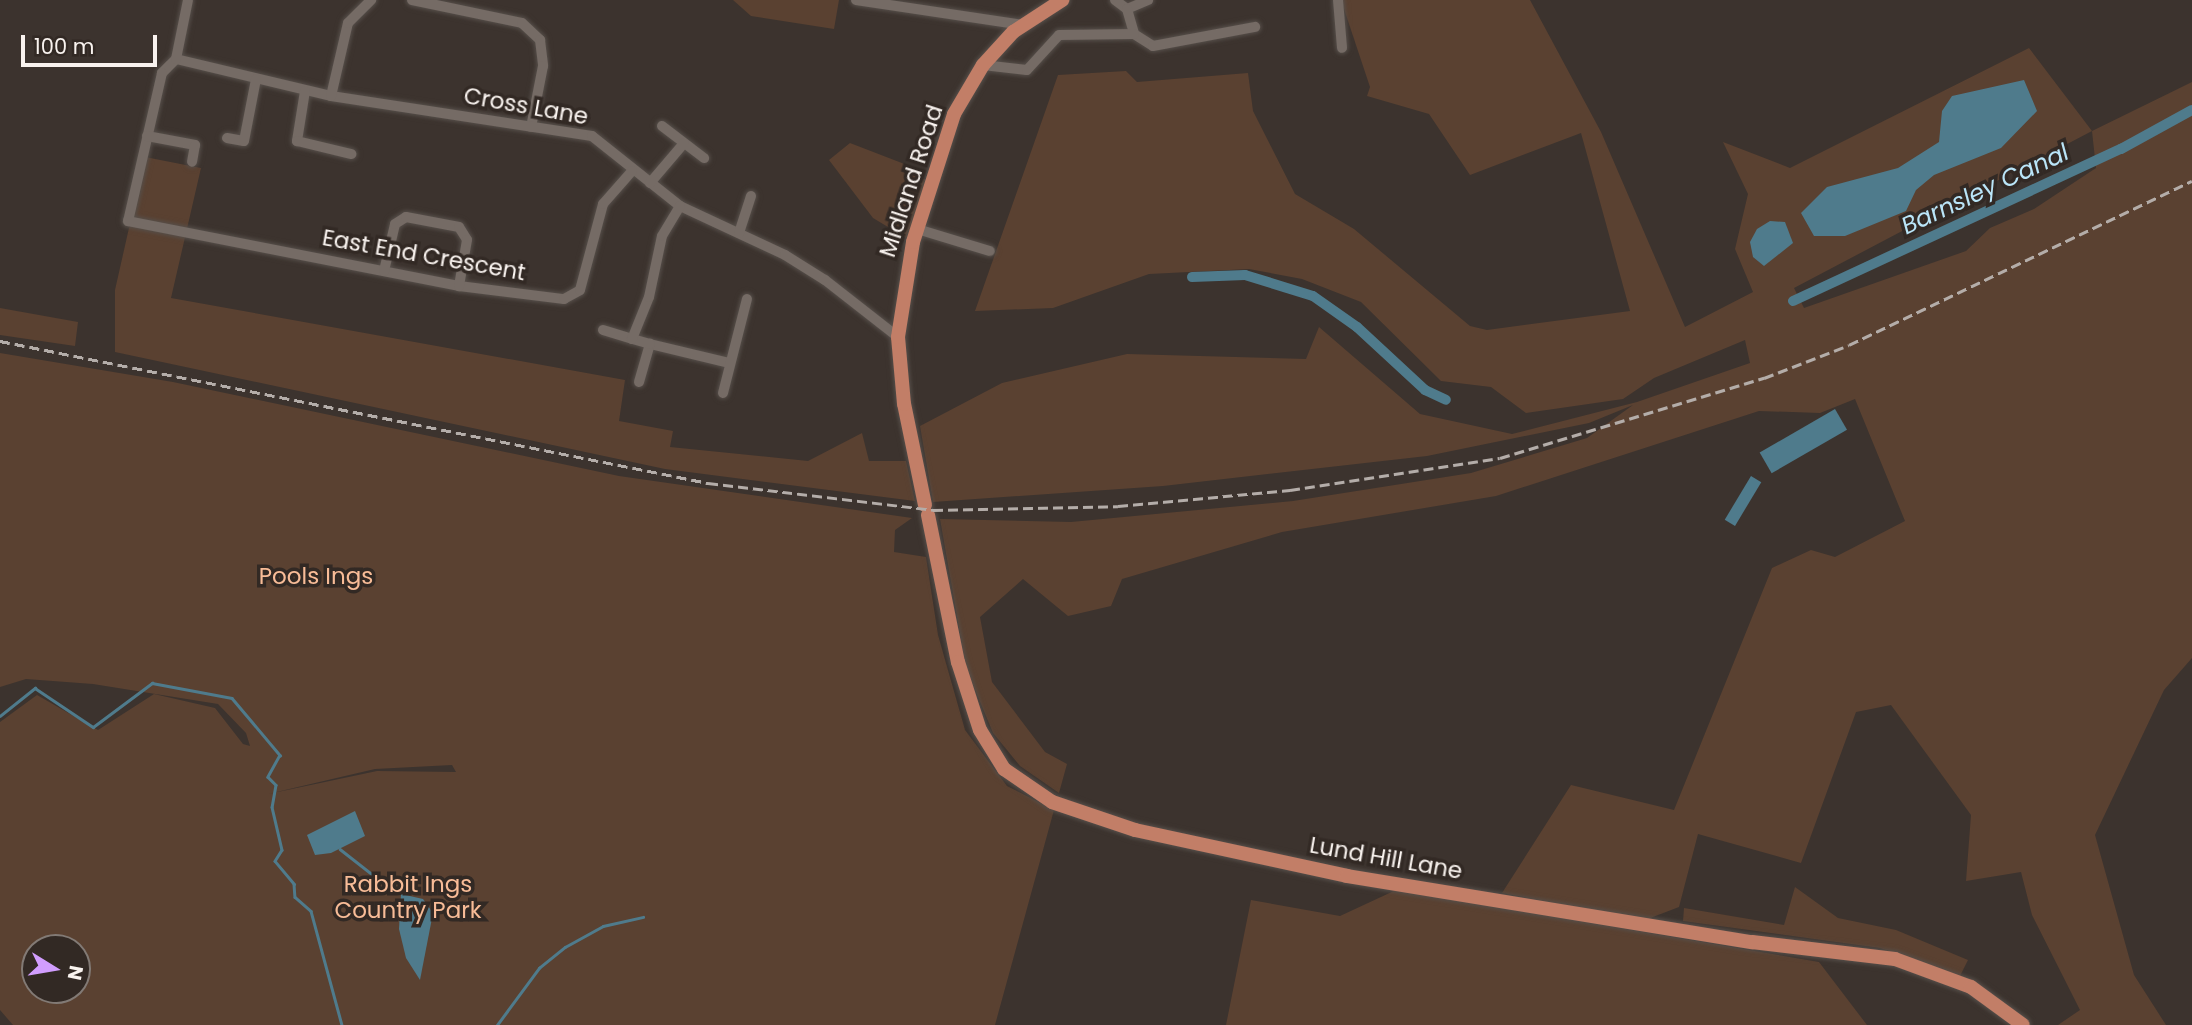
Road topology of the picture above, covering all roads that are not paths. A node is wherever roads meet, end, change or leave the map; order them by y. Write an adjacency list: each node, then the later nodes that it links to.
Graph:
1 (188, 0): 14 (street)
2 (372, 0): 18 (street)
3 (412, 0): 20 (street)
4 (856, 0): 10 (street)
5 (1062, 0): 10 (main road, Midland Road)
6 (1115, 0): 9 (street)
7 (1148, 0): 9 (street)
8 (1338, 0): 13 (street)
9 (1127, 9): 12 (street)
10 (1023, 24): 15 (main road, Midland Road)
11 (1255, 27): 12 (street)
12 (1134, 34): 15 (street)
13 (1342, 48)
14 (176, 59): 16 (street, Cross Lane); 21 (street)
15 (983, 65): 31 (main road, Midland Road)
16 (256, 79): 17 (street, Cross Lane); 22 (street)
17 (305, 90): 18 (street, Cross Lane); 24 (street)
18 (331, 96): 20 (street, Cross Lane)
19 (662, 126): 23 (street)
20 (531, 127): 27 (street, Cross Lane)
21 (147, 136): 26 (street); 34 (street, East End Crescent)
22 (227, 138)
23 (684, 143): 25 (street); 28 (street)
24 (351, 154)
25 (704, 158)
26 (192, 162)
27 (632, 171): 28 (street, Cross Lane); 35 (street, East End Crescent)
28 (650, 183): 30 (street, Cross Lane)
29 (751, 196): 32 (street)
30 (680, 206): 32 (street, Cross Lane); 39 (street)
31 (917, 229): 33 (street); 38 (main road, Midland Road)
32 (739, 233): 38 (street, Cross Lane)
33 (990, 251)
34 (384, 271): 35 (street, East End Crescent); 35 (street)
35 (459, 286)
36 (747, 299): 41 (street)
37 (603, 330): 39 (street)
38 (898, 337): 44 (main road, Lund Hill Lane)
39 (632, 339): 40 (street)
40 (650, 344): 41 (street); 42 (street)
41 (729, 363): 43 (street)
42 (639, 382)
43 (723, 393)
44 (2023, 1025)

